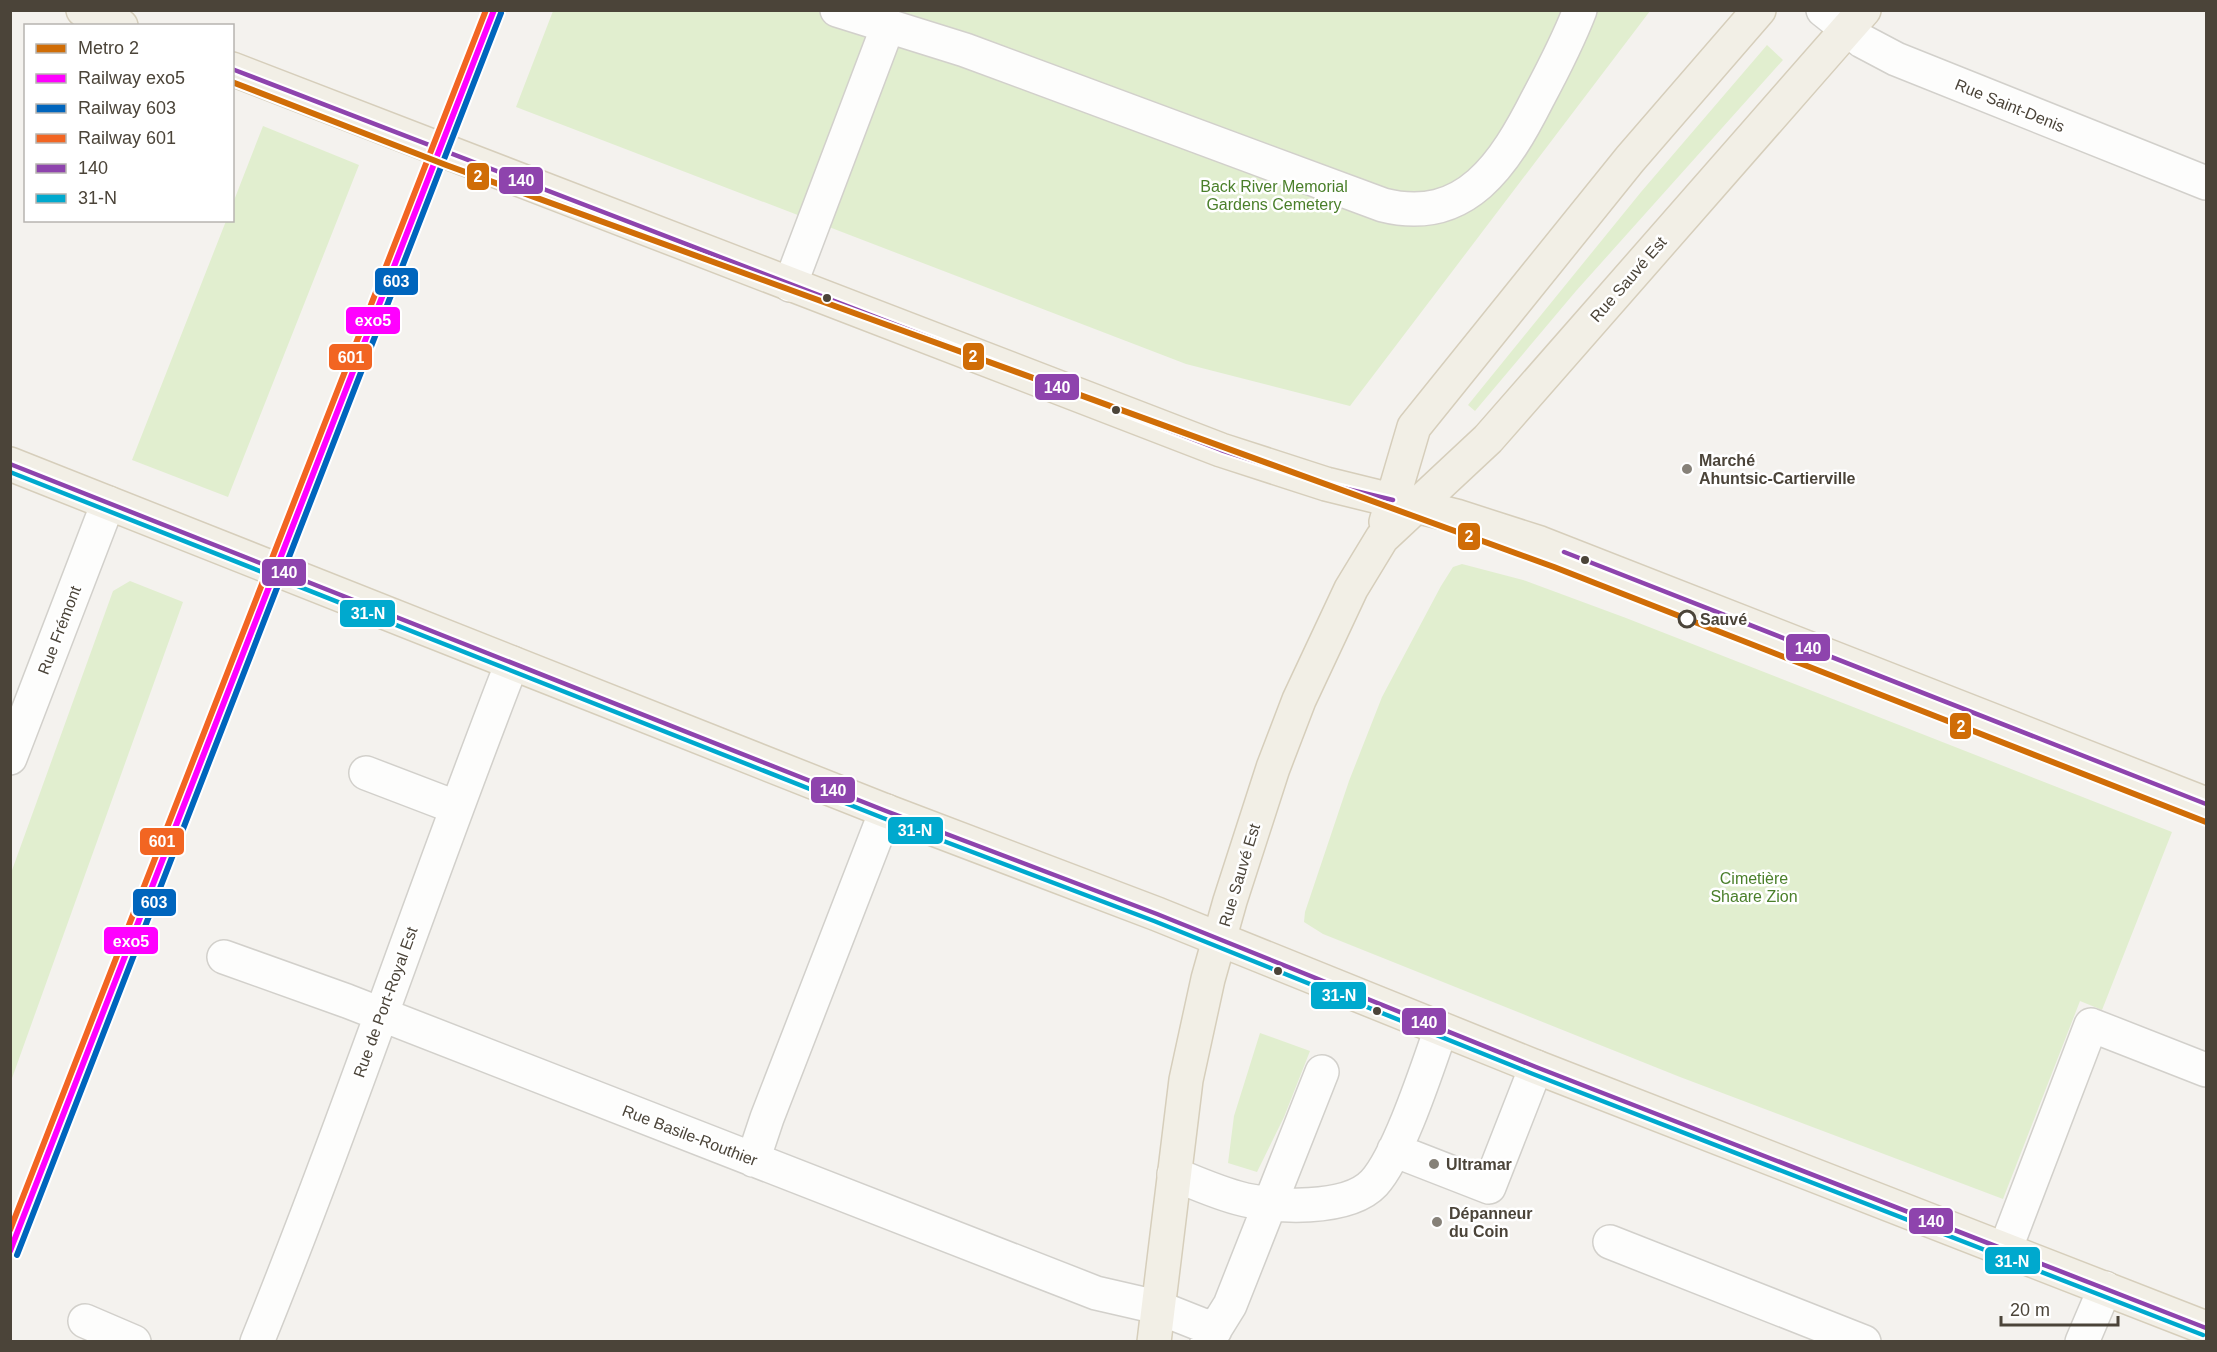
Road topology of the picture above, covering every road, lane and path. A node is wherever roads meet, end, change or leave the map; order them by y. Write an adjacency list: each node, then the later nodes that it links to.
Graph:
1 (83, 10): 6 (main road)
2 (837, 10): 7 (street)
3 (1580, 10): 7 (street)
4 (1759, 10): 13 (main road, Rue Sauvé Est)
5 (1845, 17): 9 (street, Rue Saint-Denis); 13 (main road, Rue Sauvé Est)
6 (116, 24)
7 (888, 26): 10 (street)
8 (234, 70): 10 (main road)
9 (2206, 183)
10 (790, 285): 13 (main road)
11 (10, 464): 12 (main road)
12 (108, 503): 14 (main road); 15 (street, Rue Frémont)
13 (1404, 503): 17 (main road); 20 (main road, Rue Sauvé Est)
14 (512, 663): 18 (street, Rue de Port-Royal Est); 19 (main road)
15 (10, 758)
16 (366, 773): 18 (street)
17 (2206, 804)
18 (455, 807): 22 (street, Rue de Port-Royal Est)
19 (886, 811): 20 (main road); 28 (street)
20 (1220, 939): 23 (main road); 29 (main road, Rue Sauvé Est)
21 (224, 957): 22 (street, Rue Basile-Routhier)
22 (381, 1015): 28 (street, Rue Basile-Routhier); 39 (street, Rue de Port-Royal Est)
23 (1441, 1029): 24 (main road); 27 (street)
24 (1536, 1067): 27 (street); 32 (main road)
25 (2206, 1070): 32 (street)
26 (1322, 1072): 30 (street)
27 (1394, 1150): 30 (street)
28 (753, 1160): 34 (street, Rue Basile-Routhier)
29 (1174, 1174): 30 (street); 34 (main road, Rue Sauvé Est)
30 (1270, 1204): 37 (street)
31 (1610, 1242): 41 (street)
32 (2005, 1250): 33 (main road)
33 (2105, 1288): 36 (main road); 42 (street)
34 (1157, 1307): 37 (street, Rue Basile-Routhier); 40 (main road, Rue Sauvé Est)
35 (85, 1322): 38 (street)
36 (2206, 1328)
37 (1211, 1336)
38 (134, 1341)
39 (257, 1341)
40 (1154, 1341)
41 (1864, 1341)
42 (2082, 1341)

